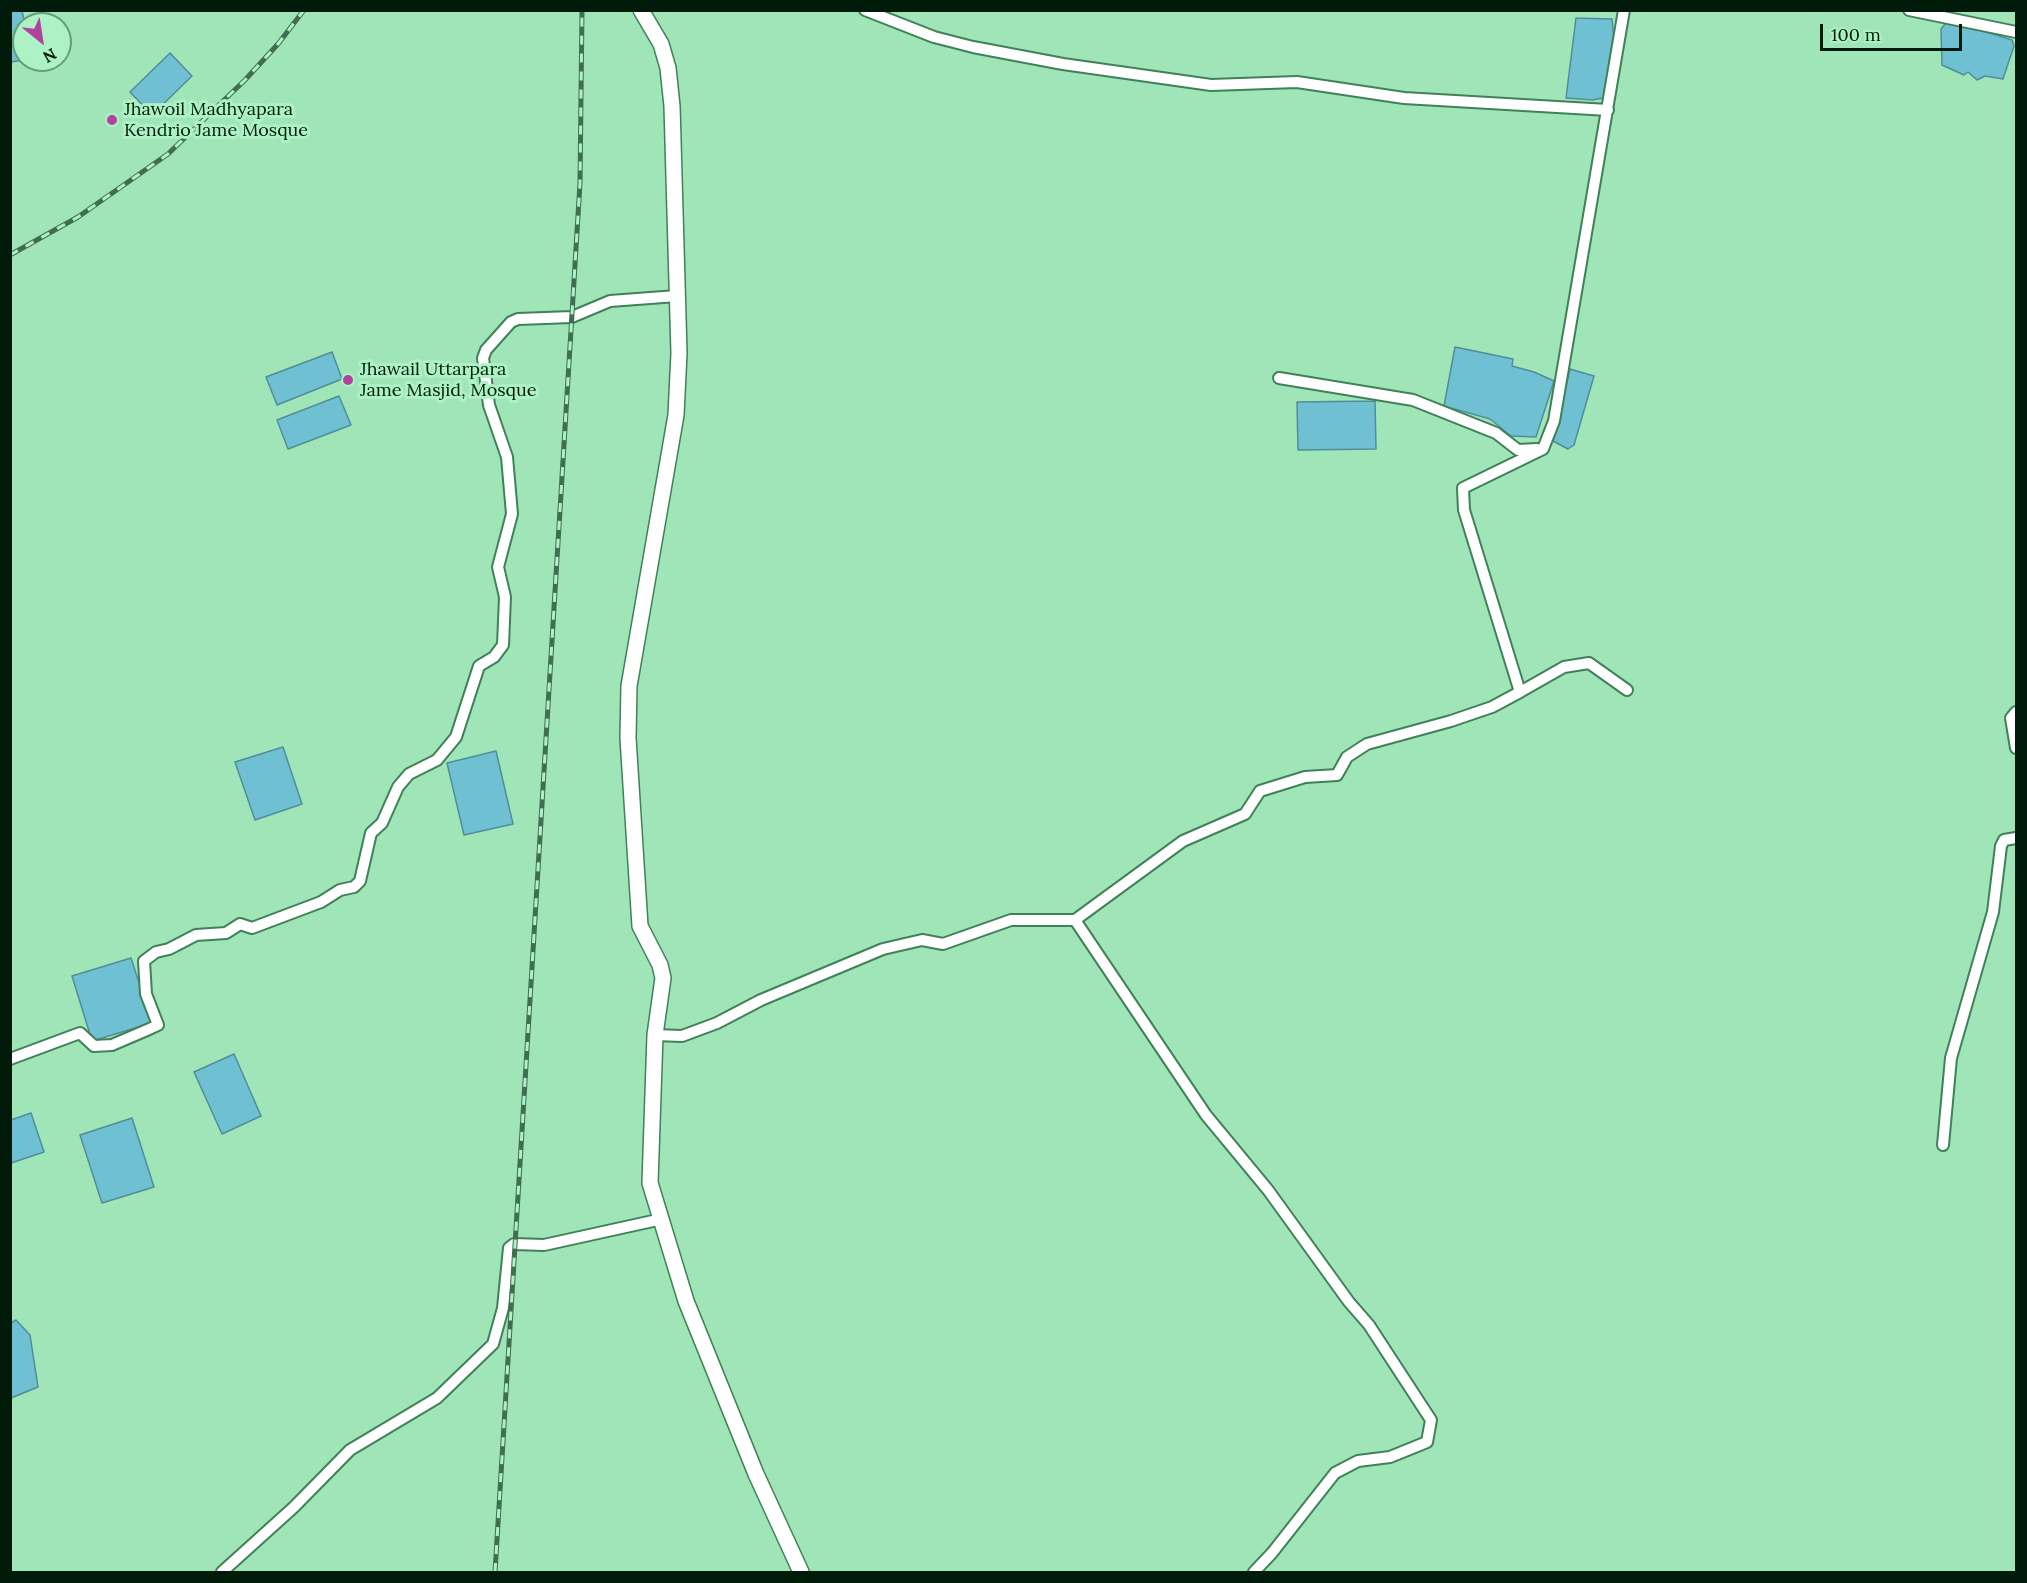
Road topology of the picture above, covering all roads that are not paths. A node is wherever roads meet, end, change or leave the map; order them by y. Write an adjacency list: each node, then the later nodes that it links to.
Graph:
1 (641, 10): 7 (main road)
2 (866, 10): 6 (street)
3 (1624, 10): 6 (street)
4 (1909, 10): 5 (street)
5 (2016, 32)
6 (1608, 110): 9 (street)
7 (677, 296): 16 (main road); 17 (street)
8 (1279, 378): 9 (street)
9 (1543, 449): 11 (street)
10 (1627, 690): 11 (street)
11 (1520, 692): 15 (street)
12 (2016, 712): 13 (street)
13 (2016, 748)
14 (2016, 838): 18 (street)
15 (1075, 920): 16 (street); 22 (street)
16 (655, 1035): 19 (main road)
17 (10, 1059)
18 (1943, 1146)
19 (662, 1219): 20 (street); 21 (main road)
20 (222, 1572)
21 (801, 1572)
22 (1254, 1572)

